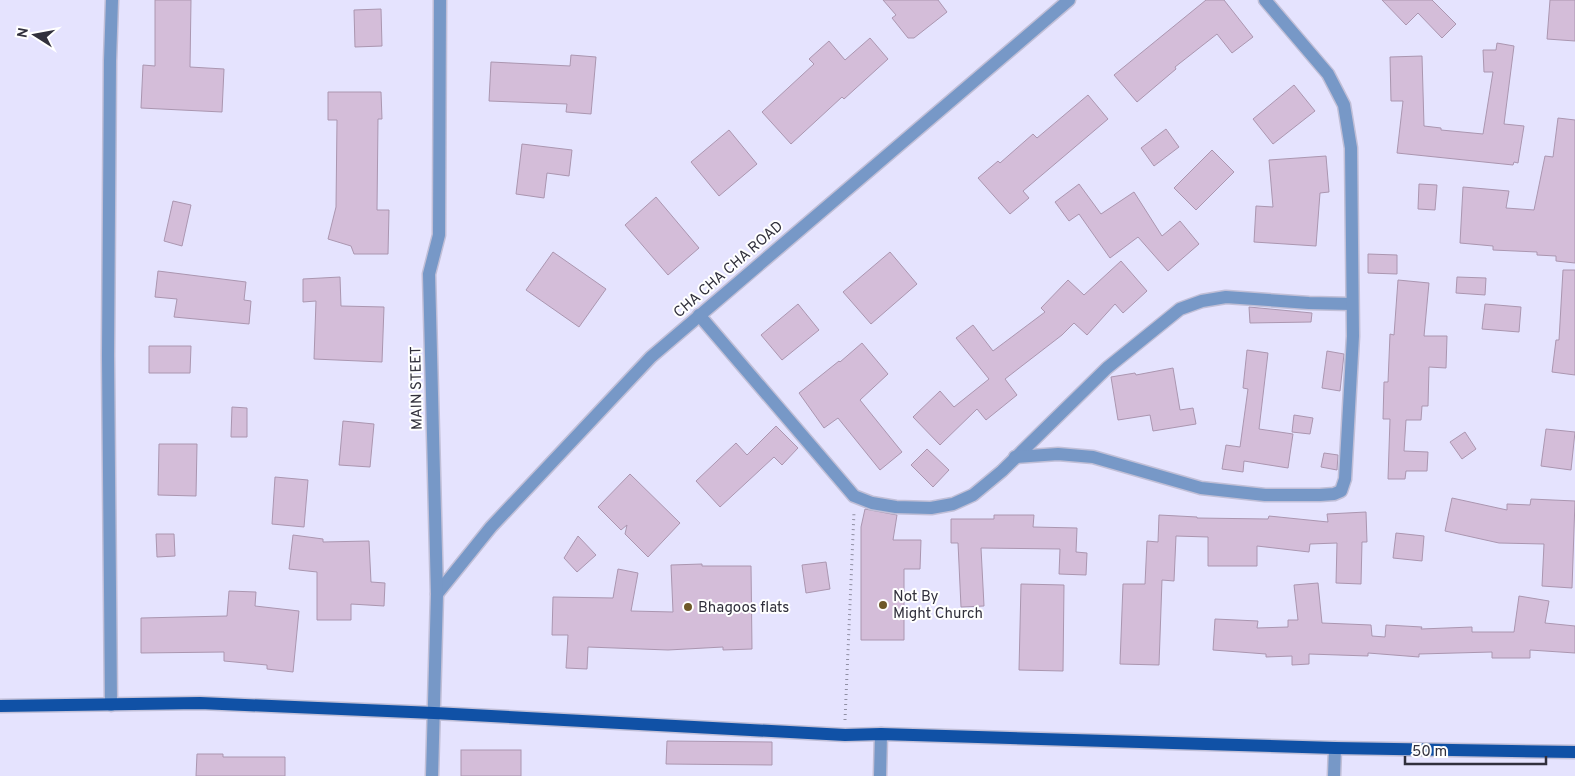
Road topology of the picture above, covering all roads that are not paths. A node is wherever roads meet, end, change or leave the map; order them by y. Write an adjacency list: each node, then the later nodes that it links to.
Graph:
1 (112, 0): 9 (street)
2 (440, 0): 8 (street, MAIN STEET)
3 (1069, 0): 6 (street, CHA CHA CHA ROAD)
4 (1265, 0): 5 (street)
5 (1352, 304): 7 (street); 7 (street)
6 (699, 315): 7 (street); 8 (street, CHA CHA CHA ROAD)
7 (1015, 457)
8 (438, 594): 11 (street, MAIN STEET)
9 (111, 705): 10 (main road); 11 (main road)
10 (0, 706)
11 (434, 714): 12 (main road); 15 (street, MAIN STEET)
12 (881, 734): 13 (main road); 16 (street)
13 (1335, 748): 14 (main road); 17 (street)
14 (1575, 752)
15 (432, 776)
16 (880, 776)
17 (1334, 776)

